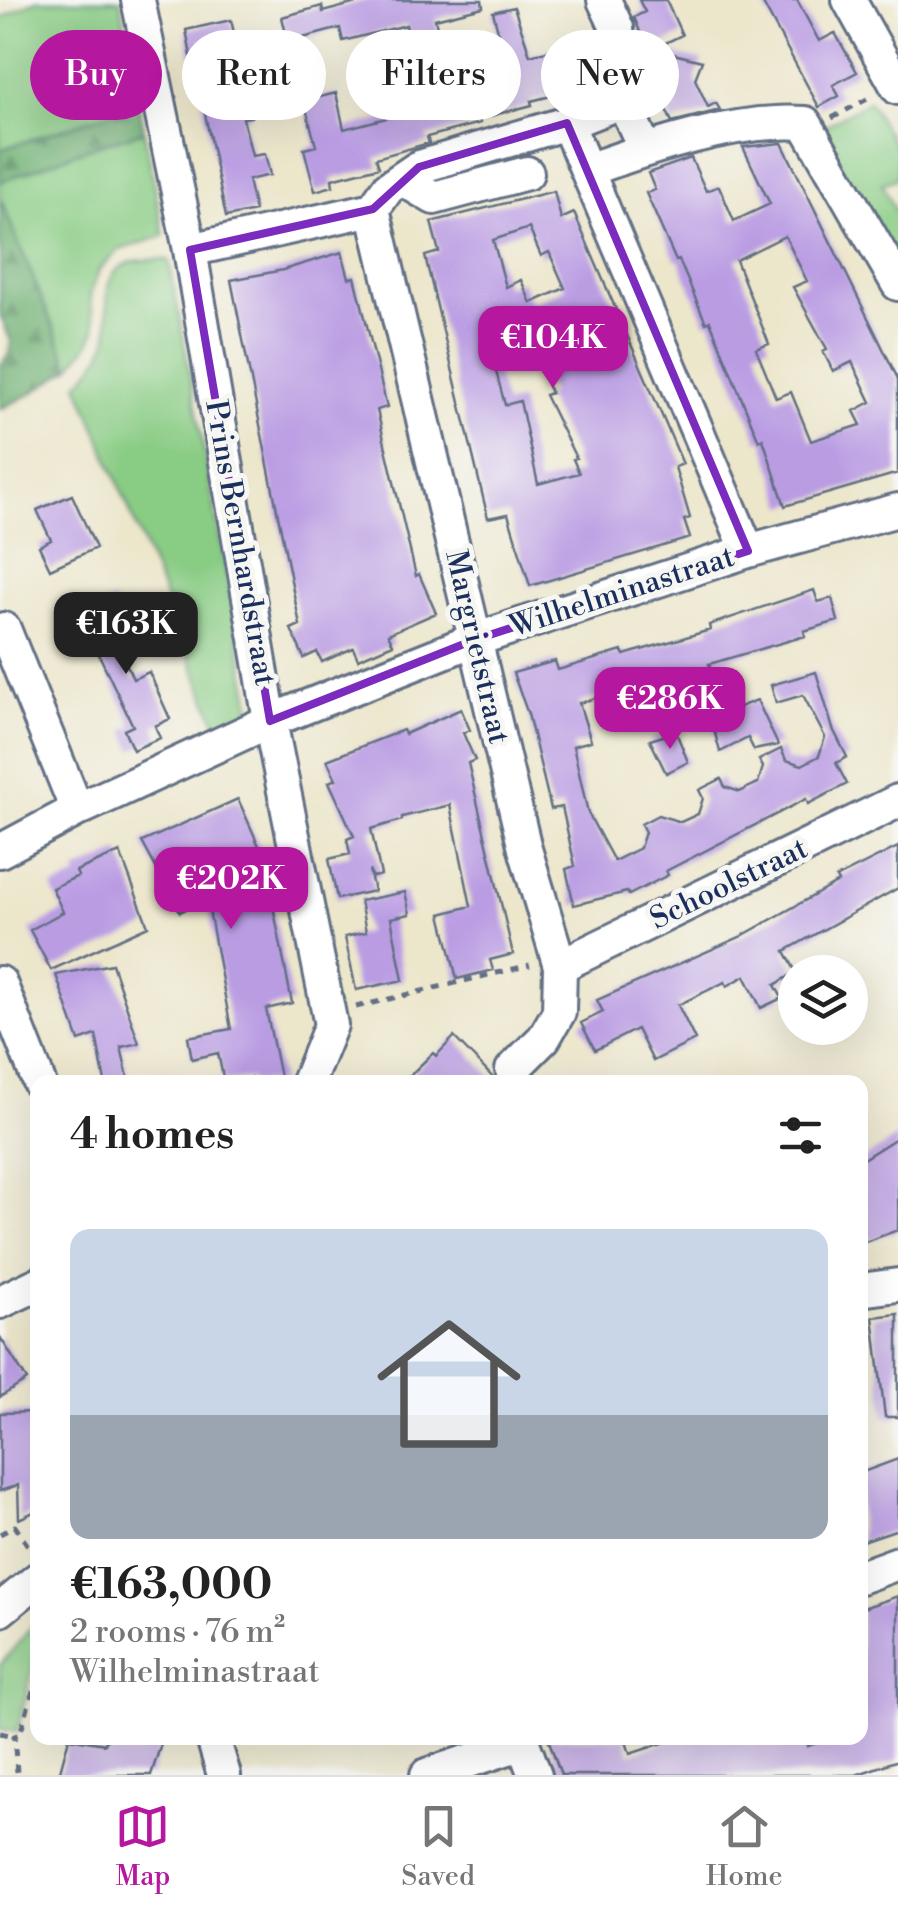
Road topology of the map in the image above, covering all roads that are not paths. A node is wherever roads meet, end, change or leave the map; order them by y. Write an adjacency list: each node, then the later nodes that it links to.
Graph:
1 (138, 0): 14 (street, Prins Bernhardstraat)
2 (604, 0): 4 (street)
3 (849, 0): 5 (street)
4 (618, 30)
5 (897, 86)
6 (575, 120): 8 (street)
7 (632, 120): 9 (street)
8 (567, 123): 10 (street); 12 (street)
9 (645, 149): 10 (street); 15 (street)
10 (588, 170): 17 (street)
11 (527, 172): 12 (street)
12 (402, 179): 13 (street)
13 (373, 209): 14 (street); 19 (street, Margrietstraat)
14 (190, 250): 20 (street, Prins Bernhardstraat)
15 (898, 284)
16 (898, 510): 17 (street, Wilhelminastraat)
17 (748, 551): 19 (street, Wilhelminastraat)
18 (4, 630): 22 (street)
19 (474, 640): 20 (street, Wilhelminastraat); 24 (street, Margrietstraat)
20 (270, 721): 22 (street, Wilhelminastraat); 28 (street, Prins Bernhardstraat)
21 (898, 801): 24 (street, Schoolstraat)
22 (77, 810): 23 (street, Wilhelminastraat)
23 (0, 850)
24 (558, 962): 26 (street, Margrietstraat)
25 (0, 983): 27 (street)
26 (512, 1070)
27 (35, 1075)
28 (311, 1075)
29 (898, 1285): 30 (street)
30 (868, 1289)
31 (898, 1563): 32 (street)
32 (868, 1573)
33 (30, 1575): 34 (street)
34 (0, 1610)
35 (215, 1745): 38 (street)
36 (508, 1745): 39 (street)
37 (524, 1745): 40 (street)
38 (224, 1775)
39 (427, 1775)
40 (535, 1775)

